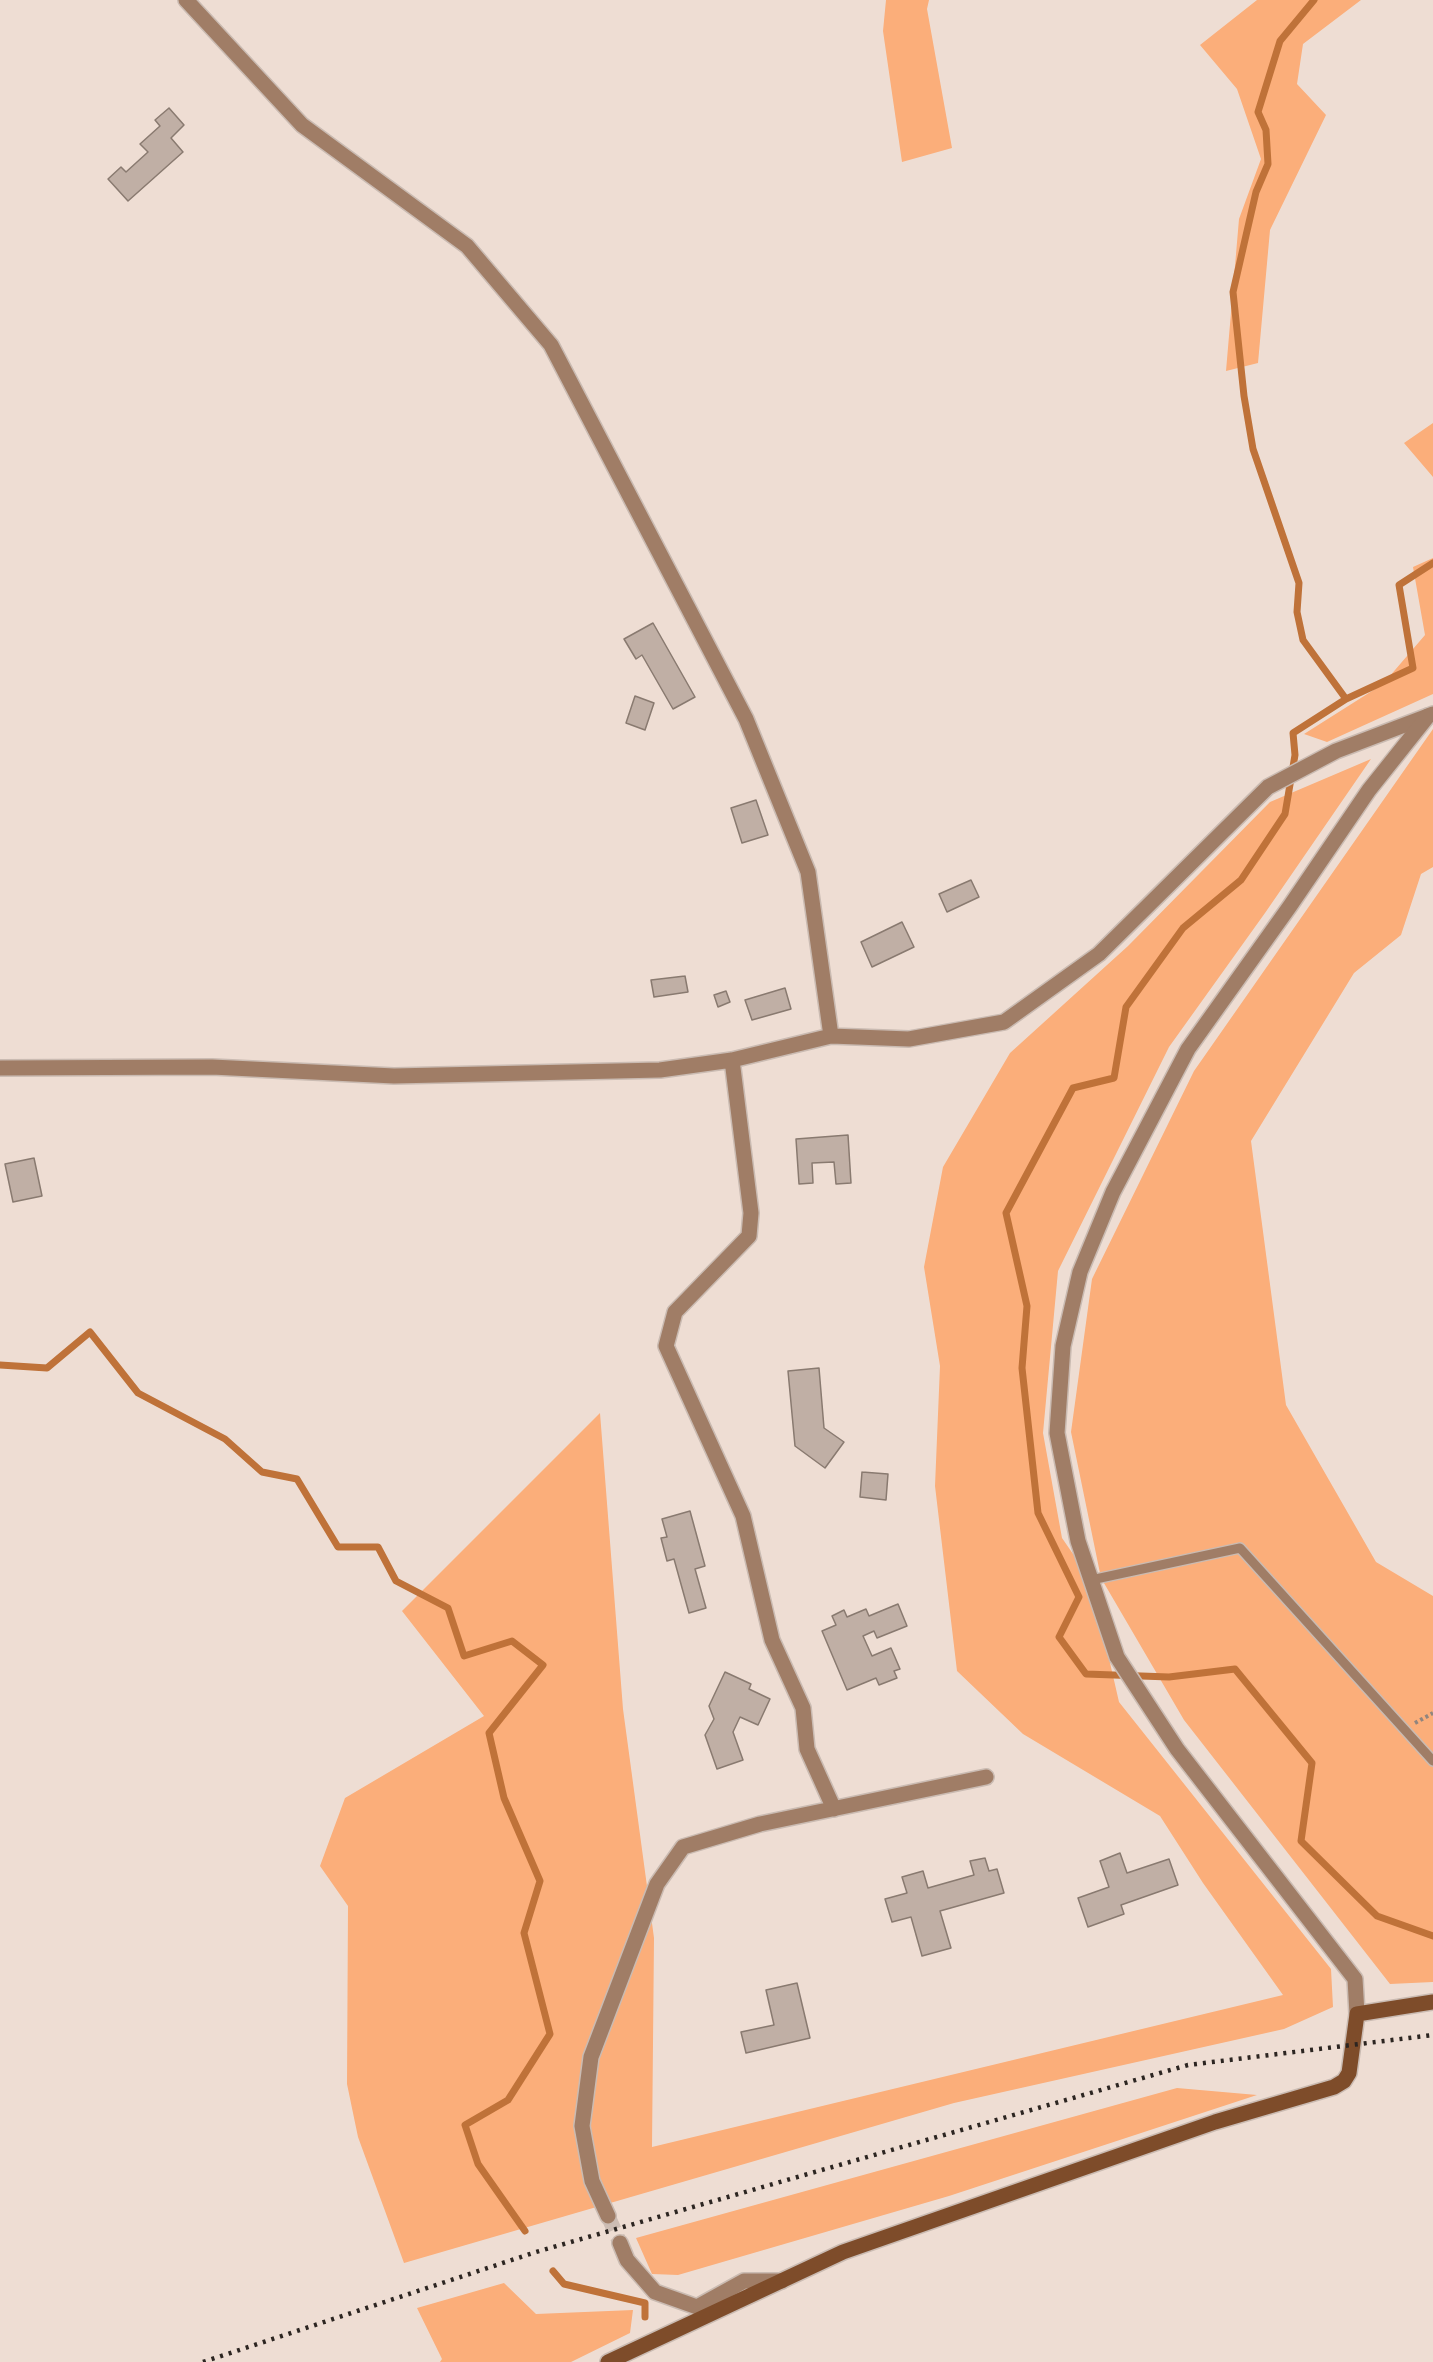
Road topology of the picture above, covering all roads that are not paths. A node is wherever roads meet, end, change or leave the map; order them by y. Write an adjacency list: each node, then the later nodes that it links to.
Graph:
1 (186, 0): 3 (street)
2 (1430, 715): 3 (street); 6 (street)
3 (831, 1036): 4 (street)
4 (732, 1060): 5 (street); 9 (street)
5 (0, 1068)
6 (1091, 1580): 7 (lane); 11 (street)
7 (1433, 1761)
8 (986, 1778): 9 (street)
9 (834, 1809): 12 (street)
10 (1433, 2002): 11 (main road)
11 (1357, 2014): 14 (main road)
12 (608, 2216)
13 (620, 2243): 14 (street)
14 (782, 2281): 15 (main road)
15 (608, 2362)

